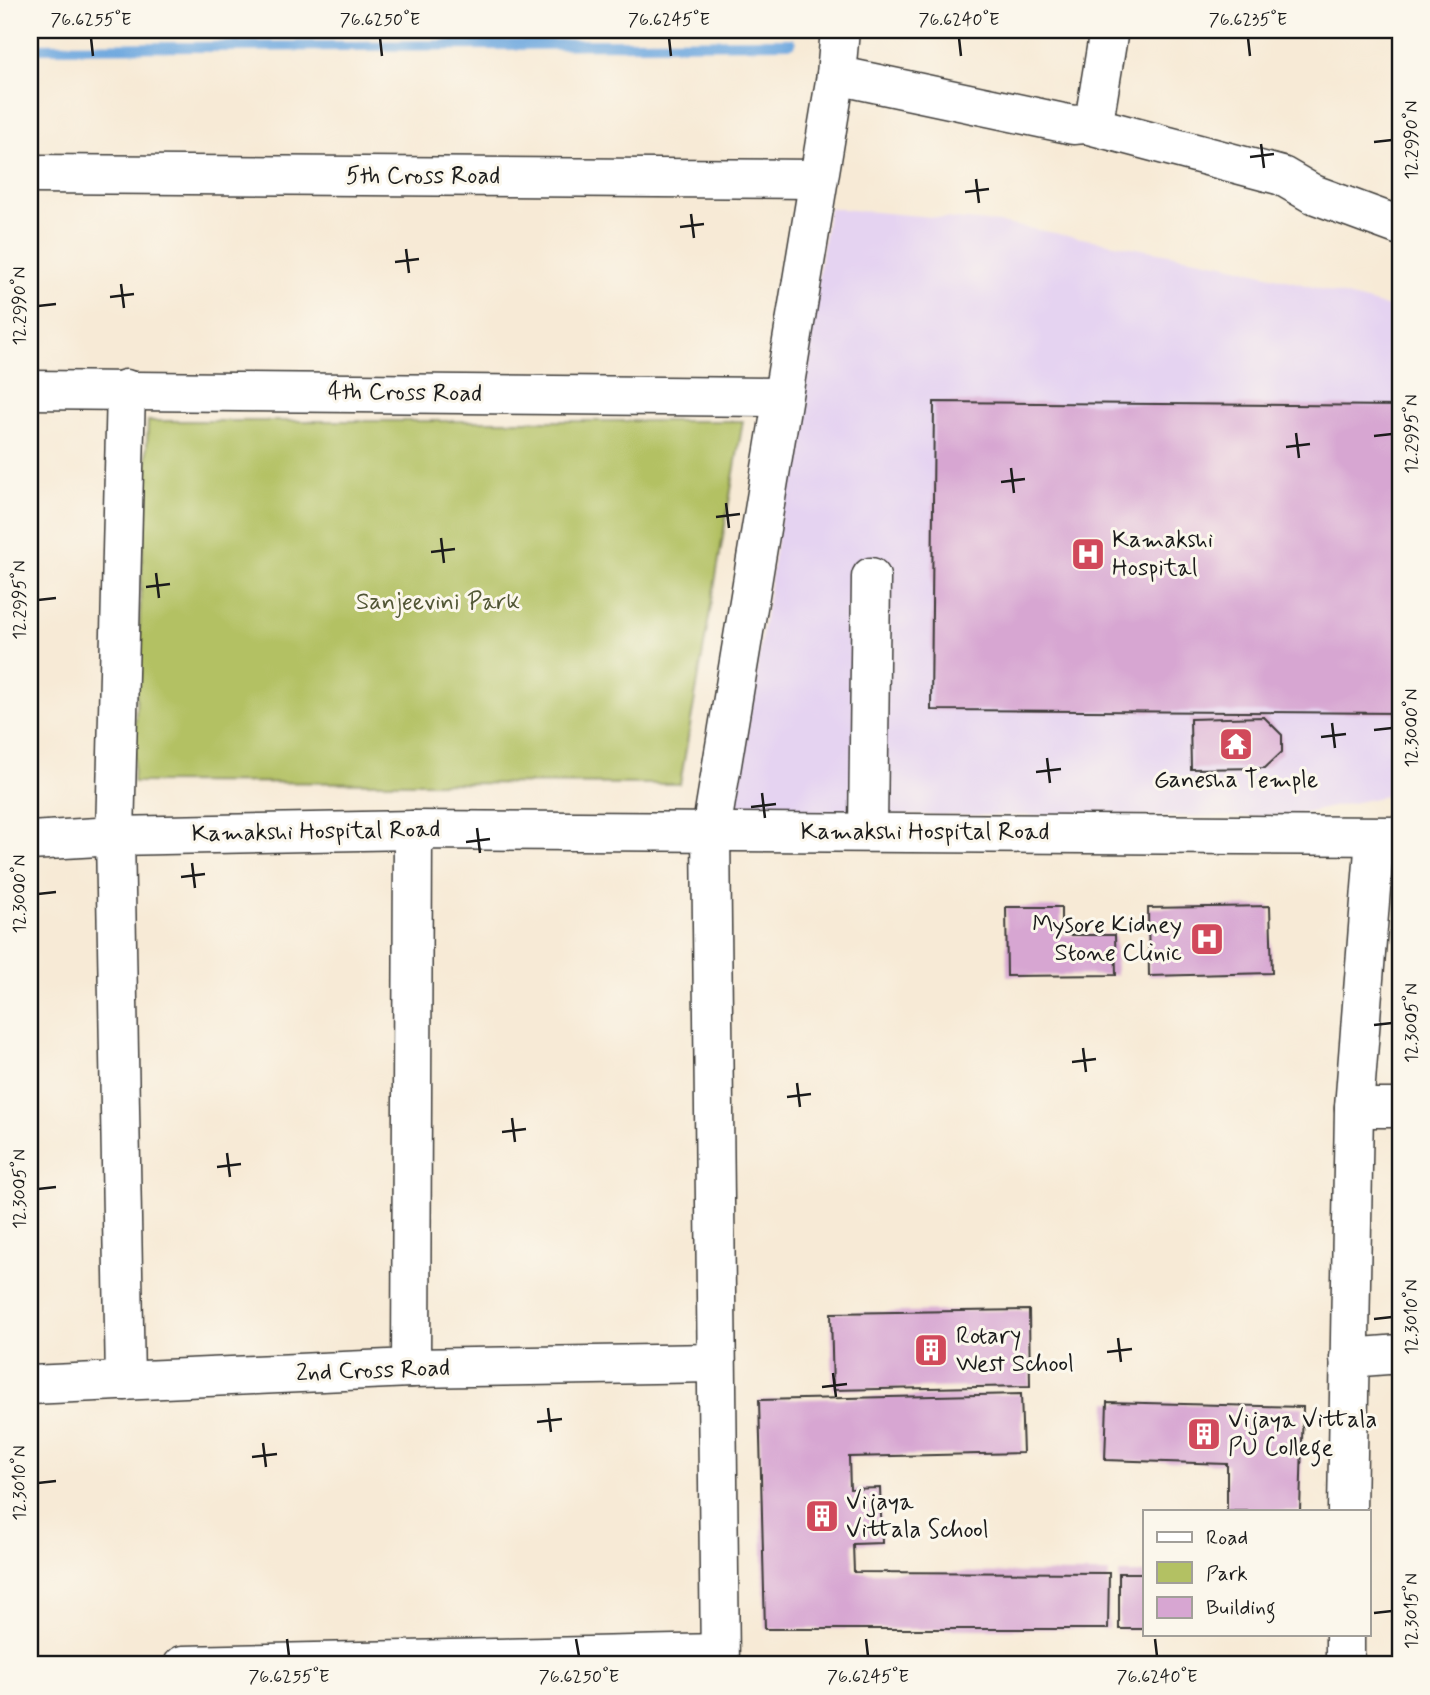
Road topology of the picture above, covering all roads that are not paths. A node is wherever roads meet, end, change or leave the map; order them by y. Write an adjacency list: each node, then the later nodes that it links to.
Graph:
1 (840, 30): 3 (street)
2 (1109, 30): 4 (street)
3 (836, 75): 4 (street); 6 (street)
4 (1085, 124): 7 (street)
5 (30, 174): 6 (street, 5th Cross Road)
6 (817, 179): 10 (street)
7 (1400, 226)
8 (125, 389): 9 (street, 4th Cross Road); 10 (street, 4th Cross Road); 15 (street)
9 (30, 390)
10 (780, 397): 13 (street)
11 (871, 577): 14 (street)
12 (413, 830): 13 (street, Kamakshi Hospital Road); 15 (street, Kamakshi Hospital Road); 23 (street)
13 (711, 831): 14 (street, Kamakshi Hospital Road); 22 (street)
14 (868, 831): 16 (street, Kamakshi Hospital Road)
15 (116, 836): 17 (street, Kamakshi Hospital Road); 24 (street)
16 (1388, 836): 18 (street)
17 (30, 841)
18 (1354, 1108): 19 (street); 21 (street)
19 (1400, 1108)
20 (1400, 1354): 21 (street)
21 (1349, 1358): 26 (street)
22 (716, 1363): 23 (street, 2nd Cross Road); 28 (street)
23 (411, 1368): 24 (street, 2nd Cross Road)
24 (125, 1381): 25 (street, 2nd Cross Road)
25 (30, 1385)
26 (1347, 1510)
27 (1345, 1636): 30 (street)
28 (719, 1659): 29 (street)
29 (183, 1665)
30 (1345, 1665)

